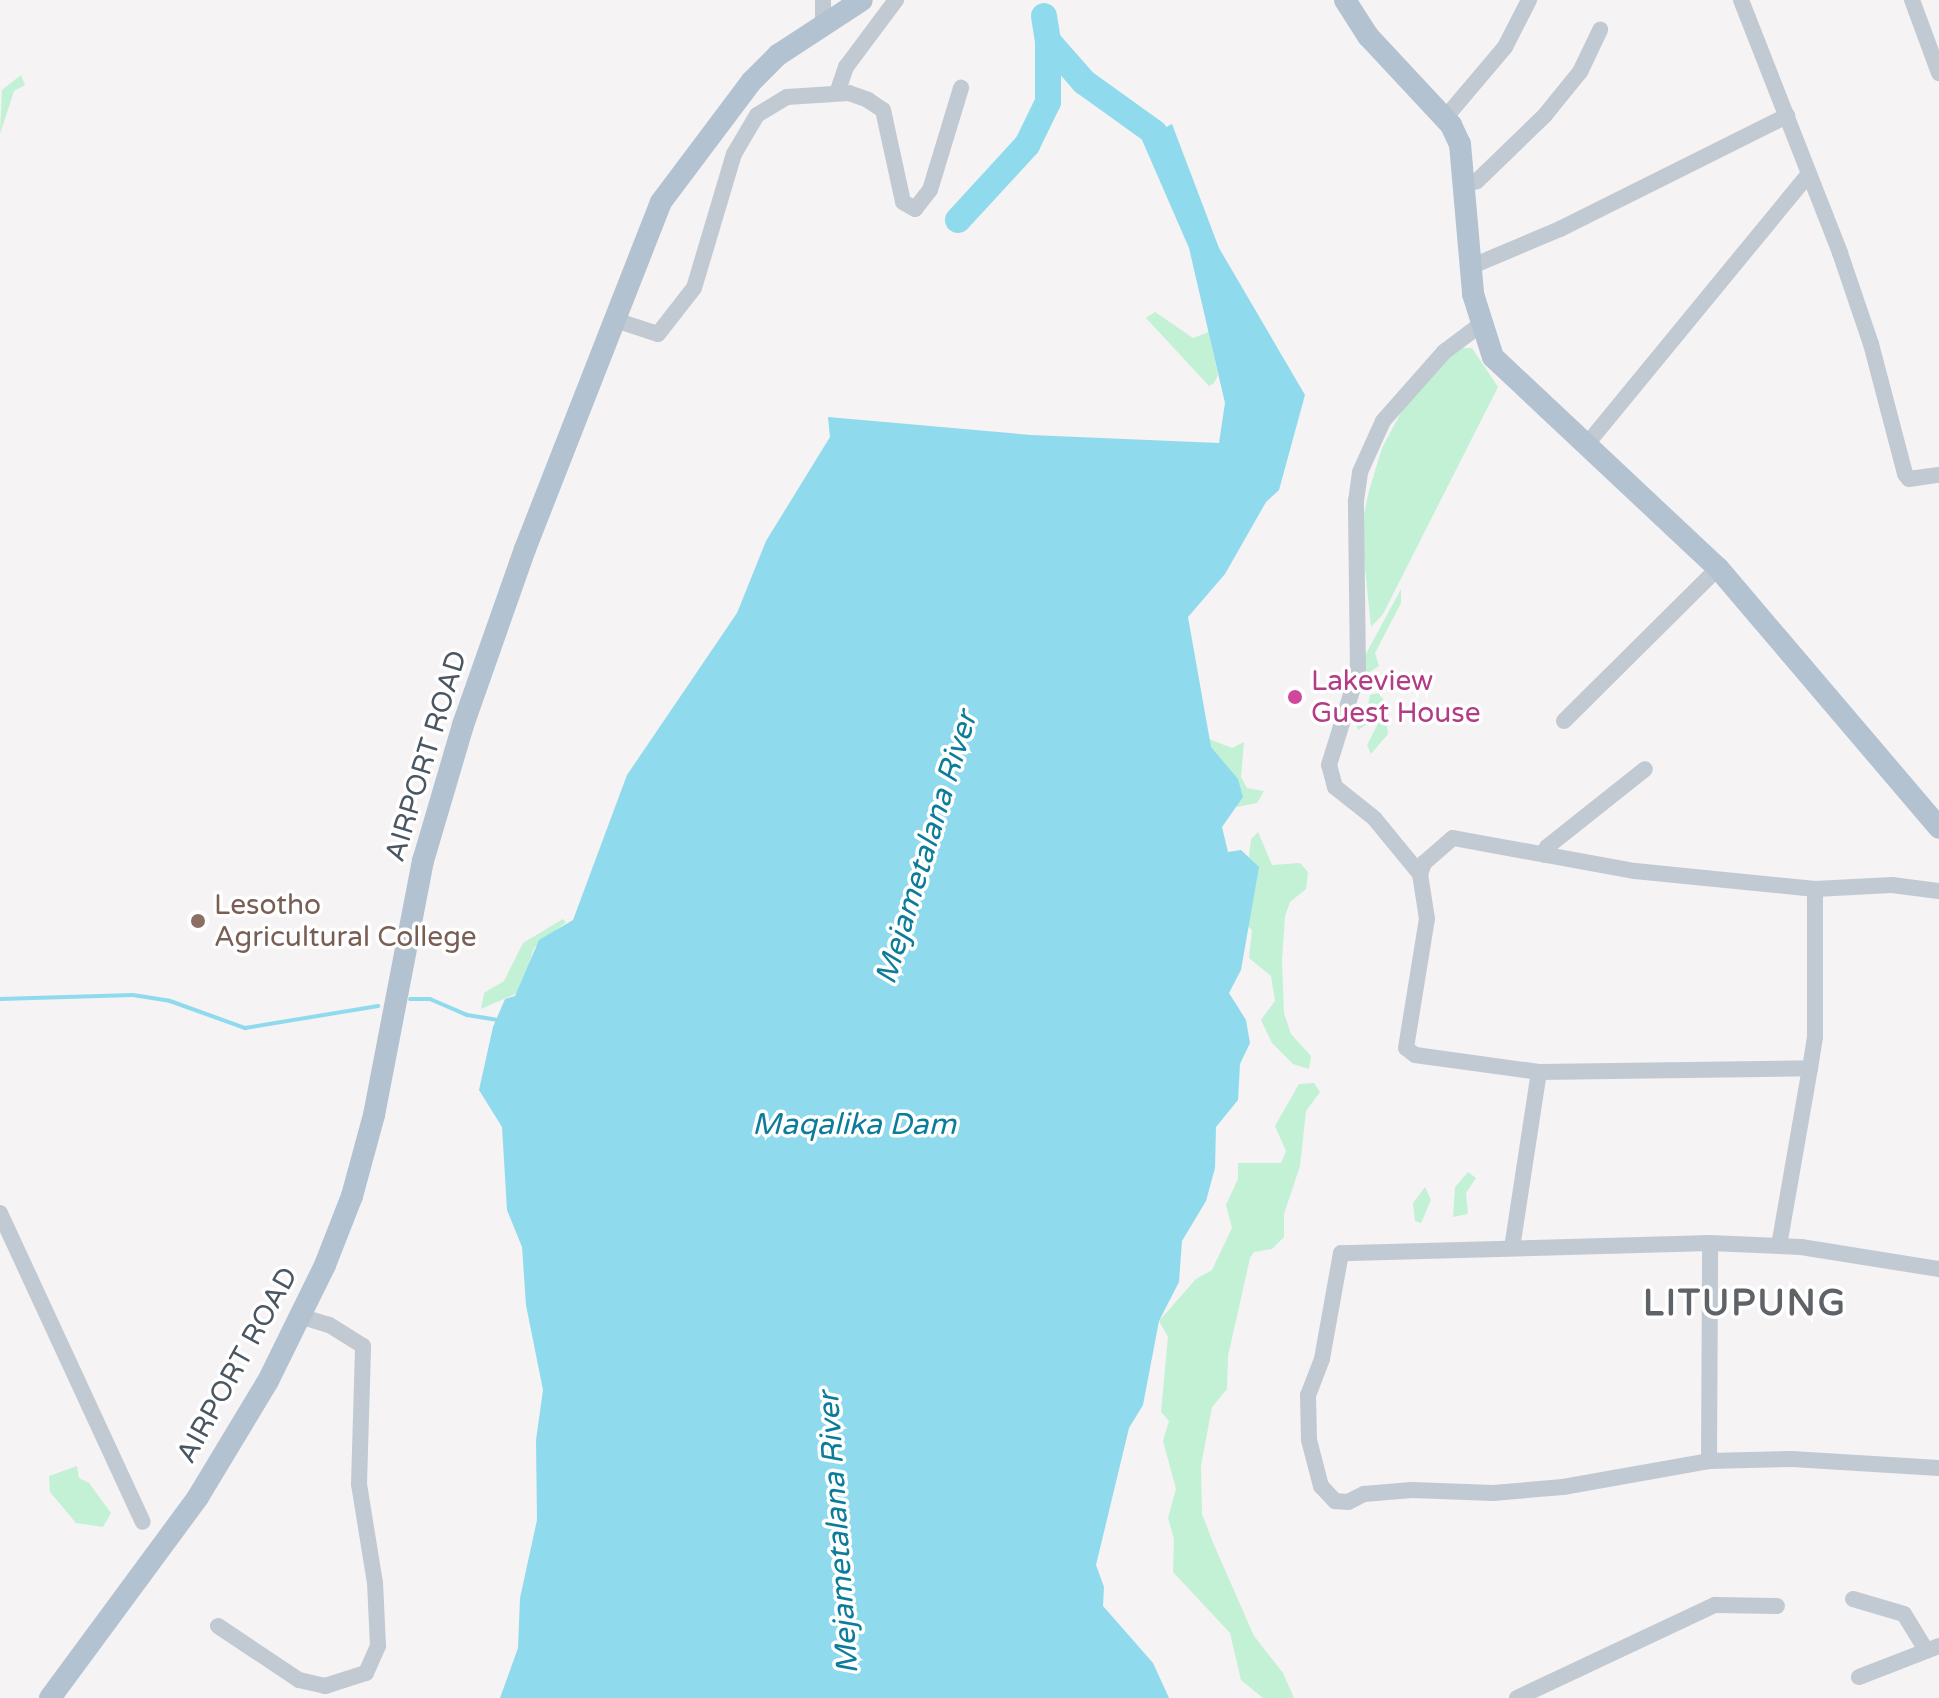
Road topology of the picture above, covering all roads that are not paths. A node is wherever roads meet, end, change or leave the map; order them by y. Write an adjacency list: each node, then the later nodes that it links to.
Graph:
1 (823, 0): 8 (street)
2 (862, 0): 8 (main road, AIRPORT ROAD)
3 (896, 0): 12 (street)
4 (1345, 0): 14 (main road)
5 (1529, 0): 14 (street)
6 (1741, 0): 13 (street)
7 (1912, 0): 10 (street)
8 (823, 24): 18 (main road, AIRPORT ROAD)
9 (1600, 30): 16 (street)
10 (1937, 65)
11 (961, 88): 12 (street)
12 (837, 93): 18 (street)
13 (1787, 116): 15 (street); 17 (street)
14 (1445, 118): 16 (main road)
15 (1808, 175): 20 (street); 21 (street)
16 (1466, 184): 17 (main road)
17 (1470, 267): 19 (main road)
18 (612, 319): 37 (main road, AIRPORT ROAD)
19 (1480, 325): 20 (main road); 27 (street)
20 (1587, 444): 22 (main road)
21 (1939, 475)
22 (1718, 568): 23 (street); 25 (main road)
23 (1564, 721)
24 (1645, 769): 26 (street)
25 (1938, 827)
26 (1545, 855): 27 (street); 28 (street)
27 (1420, 874): 31 (street)
28 (1815, 889): 29 (street); 30 (street)
29 (1939, 891)
30 (1810, 1068): 31 (street); 34 (street)
31 (1539, 1072): 35 (street)
32 (0, 1213): 40 (street)
33 (1710, 1243): 34 (street); 35 (street); 38 (street)
34 (1779, 1245): 36 (street)
35 (1512, 1248): 38 (street)
36 (1939, 1269)
37 (302, 1317): 43 (street); 46 (main road, AIRPORT ROAD)
38 (1709, 1461): 39 (street)
39 (1939, 1468)
40 (143, 1522)
41 (1853, 1599): 44 (street)
42 (1777, 1606): 47 (street)
43 (218, 1626)
44 (1932, 1648): 45 (street)
45 (1859, 1677)
46 (50, 1698)
47 (1517, 1698)

